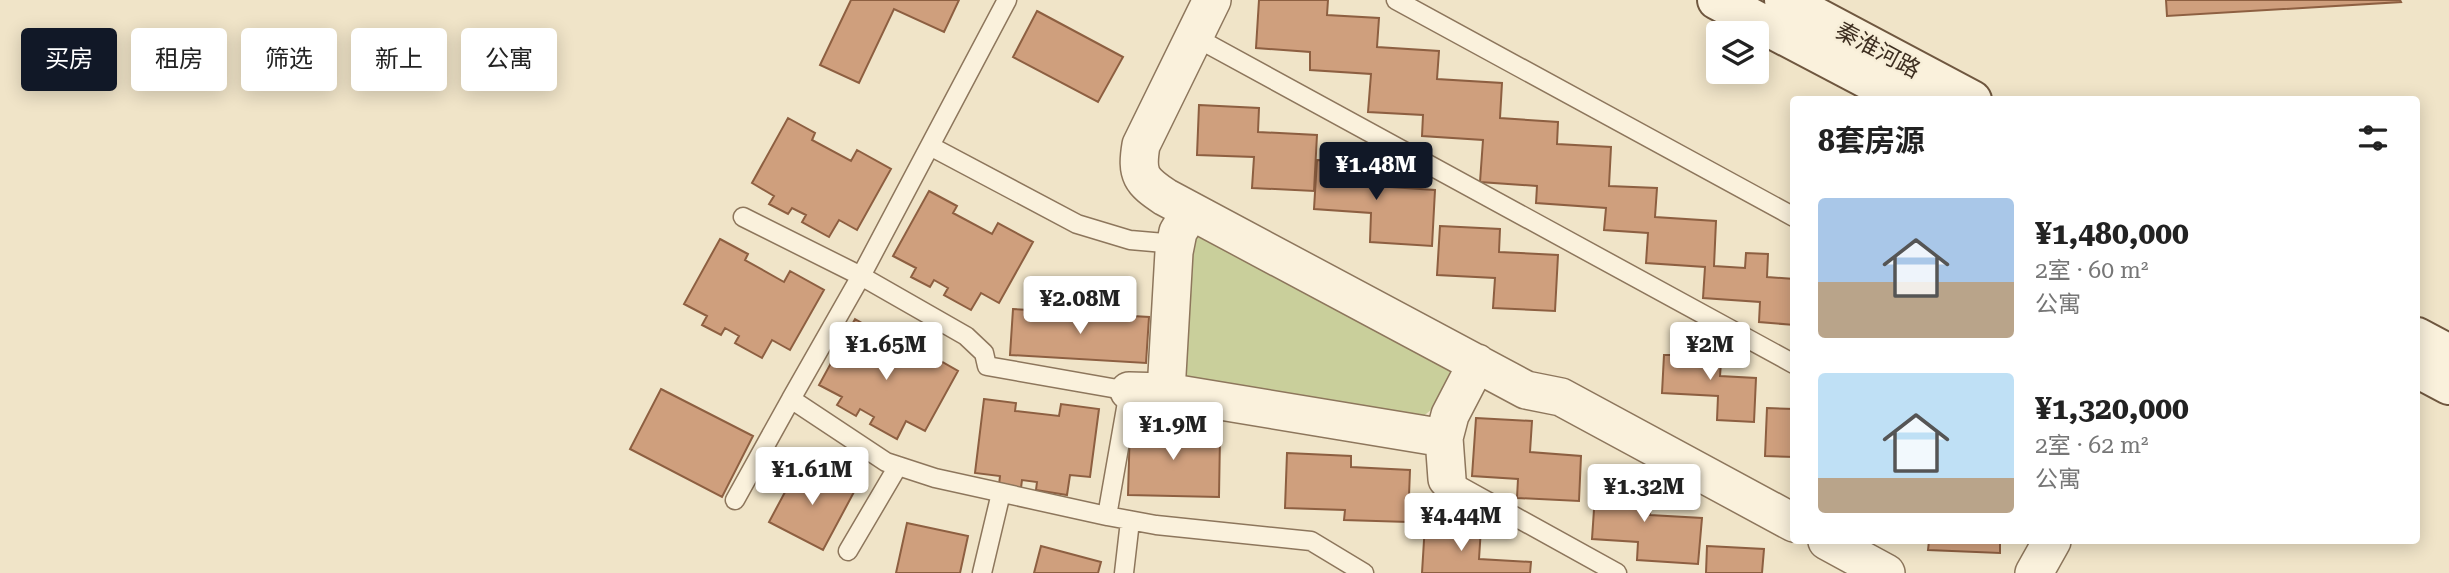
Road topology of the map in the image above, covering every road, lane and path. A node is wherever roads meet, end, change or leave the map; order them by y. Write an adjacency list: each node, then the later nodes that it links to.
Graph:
1 (1007, 0): 9 (lane)
2 (1213, 0): 6 (street)
3 (1396, 0): 11 (lane)
4 (1717, 0): 7 (main road, 秦淮河路)
5 (1784, 0): 8 (main road, 秦淮河路)
6 (1195, 37): 10 (street); 17 (lane)
7 (1899, 96)
8 (1964, 96)
9 (930, 146): 13 (lane); 14 (lane)
10 (1191, 211): 13 (street); 18 (street)
11 (1790, 215)
12 (743, 217): 14 (lane)
13 (1176, 244): 22 (street)
14 (861, 276): 21 (lane); 23 (lane)
15 (2420, 339): 16 (main road)
16 (2449, 354)
17 (1790, 362)
18 (1476, 363): 24 (street); 31 (street)
19 (2420, 371): 20 (main road)
20 (2449, 386)
21 (1129, 391): 22 (street); 29 (lane)
22 (1166, 392): 24 (street)
23 (791, 399): 25 (lane); 28 (lane)
24 (1444, 438): 26 (street)
25 (898, 466): 27 (lane); 34 (lane)
26 (1447, 479): 38 (lane)
27 (1000, 493): 29 (lane); 35 (lane)
28 (735, 500)
29 (1107, 516): 30 (lane)
30 (1130, 521): 36 (lane); 37 (lane)
31 (1790, 521)
32 (1833, 544): 39 (street)
33 (2050, 544): 40 (street)
34 (848, 551)
35 (982, 573)
36 (1124, 573)
37 (1364, 573)
38 (1617, 573)
39 (1886, 573)
40 (2035, 573)

